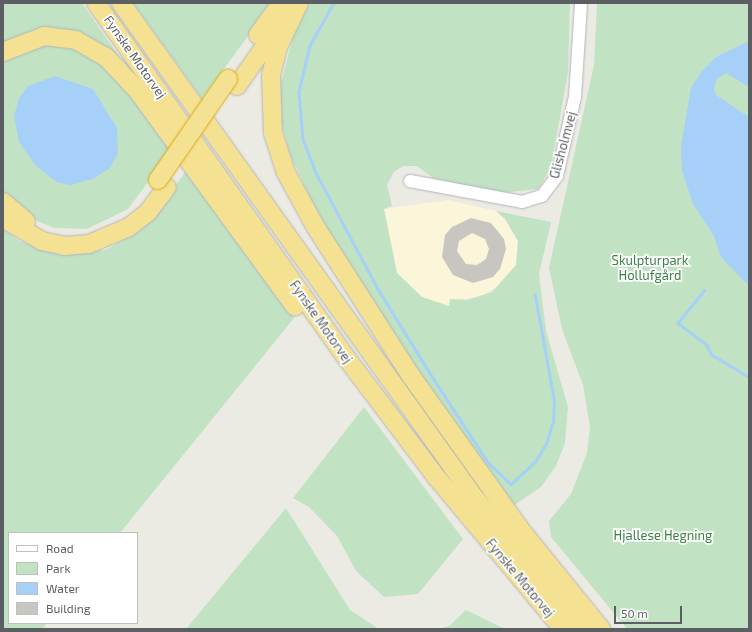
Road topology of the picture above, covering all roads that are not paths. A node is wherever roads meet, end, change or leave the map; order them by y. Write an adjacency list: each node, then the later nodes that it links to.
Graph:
1 (96, 3): 13 (highway, Fynske Motorvej)
2 (121, 3): 15 (highway, Fynske Motorvej)
3 (281, 3): 8 (highway)
4 (295, 3): 8 (highway)
5 (299, 3): 16 (highway)
6 (581, 3): 9 (street, Glisholmvej)
7 (3, 52): 13 (highway)
8 (232, 82): 10 (highway, bridge)
9 (410, 182)
10 (162, 183): 11 (highway); 12 (highway)
11 (3, 202)
12 (3, 218)
13 (436, 478): 14 (highway, Fynske Motorvej)
14 (563, 629)
15 (584, 629)
16 (601, 629)

